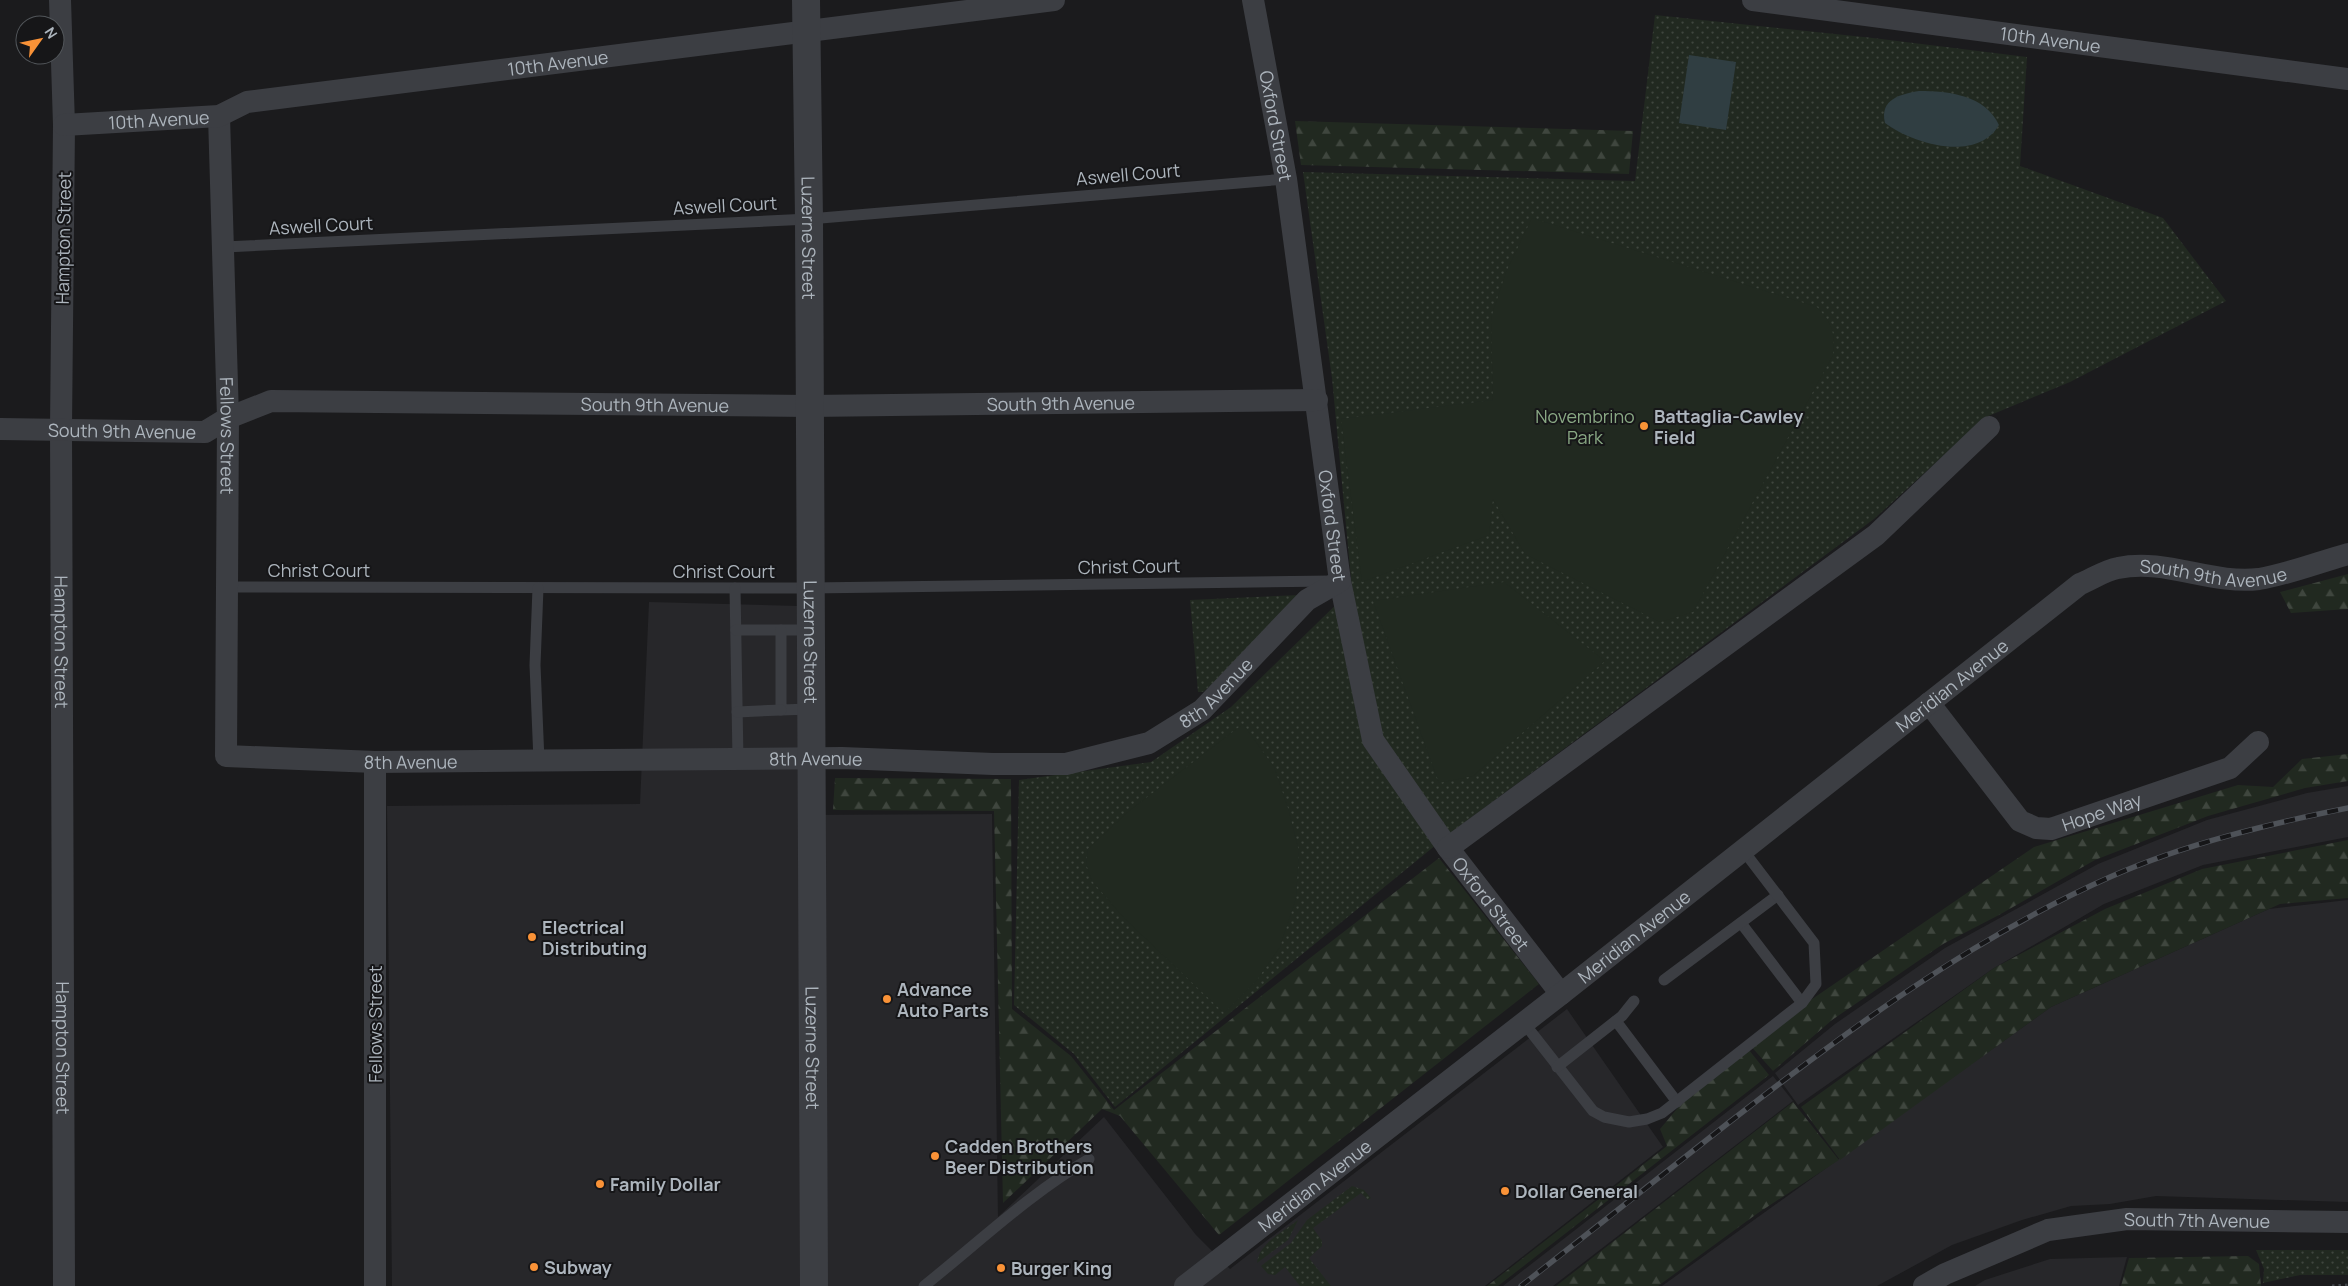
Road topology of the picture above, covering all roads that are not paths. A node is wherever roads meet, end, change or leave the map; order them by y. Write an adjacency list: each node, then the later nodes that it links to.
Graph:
1 (60, 0): 10 (street, Hampton Street)
2 (806, 0): 7 (street, Luzerne Street)
3 (1054, 0): 7 (street, 10th Avenue)
4 (1253, 0): 11 (street, Oxford Street)
5 (1753, 0): 6 (street, 10th Avenue)
6 (1817, 4): 8 (street, 10th Avenue)
7 (805, 31): 9 (street, 10th Avenue); 12 (street, Luzerne Street)
8 (2348, 79)
9 (220, 116): 10 (street, 10th Avenue); 13 (street, Fellows Street)
10 (64, 125): 18 (street, Hampton Street)
11 (1286, 179): 12 (lane, Aswell Court); 14 (street, Oxford Street)
12 (809, 219): 13 (lane, Aswell Court); 15 (street, Luzerne Street)
13 (225, 247): 16 (street, Fellows Street)
14 (1317, 400): 15 (street, South 9th Avenue); 21 (street, Oxford Street)
15 (809, 406): 16 (street, South 9th Avenue); 26 (street, Luzerne Street)
16 (228, 418): 18 (street, South 9th Avenue); 23 (street, Fellows Street)
17 (1989, 427): 40 (street)
18 (61, 428): 19 (street, South 9th Avenue); 54 (street, Hampton Street)
19 (0, 429)
20 (2348, 554): 22 (street, South 9th Avenue)
21 (1340, 581): 26 (lane, Christ Court); 37 (street, 8th Avenue); 40 (street, Oxford Street)
22 (2080, 584): 30 (street, Meridian Avenue)
23 (229, 587): 24 (lane, Christ Court); 35 (street, Fellows Street)
24 (538, 588): 25 (lane, Christ Court); 38 (lane)
25 (735, 588): 26 (lane, Christ Court); 27 (lane)
26 (810, 588): 29 (street, Luzerne Street)
27 (736, 630): 28 (lane); 33 (lane)
28 (781, 630): 29 (lane); 32 (lane)
29 (811, 630): 31 (street, Luzerne Street)
30 (1929, 704): 34 (street, Hope Way); 41 (street, Meridian Avenue)
31 (810, 709): 32 (lane); 37 (street, Luzerne Street)
32 (781, 710): 33 (lane)
33 (737, 712): 36 (lane)
34 (2258, 742)
35 (226, 756): 39 (street, 8th Avenue)
36 (738, 760): 37 (street, 8th Avenue); 38 (street, 8th Avenue)
37 (810, 760): 56 (street, Luzerne Street)
38 (539, 761): 39 (street, 8th Avenue)
39 (375, 762): 55 (street, Fellows Street)
40 (1448, 848): 45 (street, Oxford Street)
41 (1743, 850): 42 (lane); 45 (street, Meridian Avenue)
42 (1778, 895): 43 (lane); 47 (lane)
43 (1740, 923): 44 (lane); 47 (lane)
44 (1664, 980)
45 (1561, 994): 49 (street, Meridian Avenue)
46 (1634, 1002): 48 (lane)
47 (1802, 1003): 51 (lane)
48 (1616, 1021): 50 (lane); 51 (lane)
49 (1524, 1022): 50 (lane); 58 (street, Meridian Avenue)
50 (1557, 1067): 51 (lane)
51 (1677, 1102)
52 (1089, 1159): 57 (lane)
53 (2348, 1222): 59 (street, South 7th Avenue)
54 (64, 1286)
55 (375, 1286)
56 (814, 1286)
57 (924, 1286)
58 (1185, 1286)
59 (1924, 1286)

